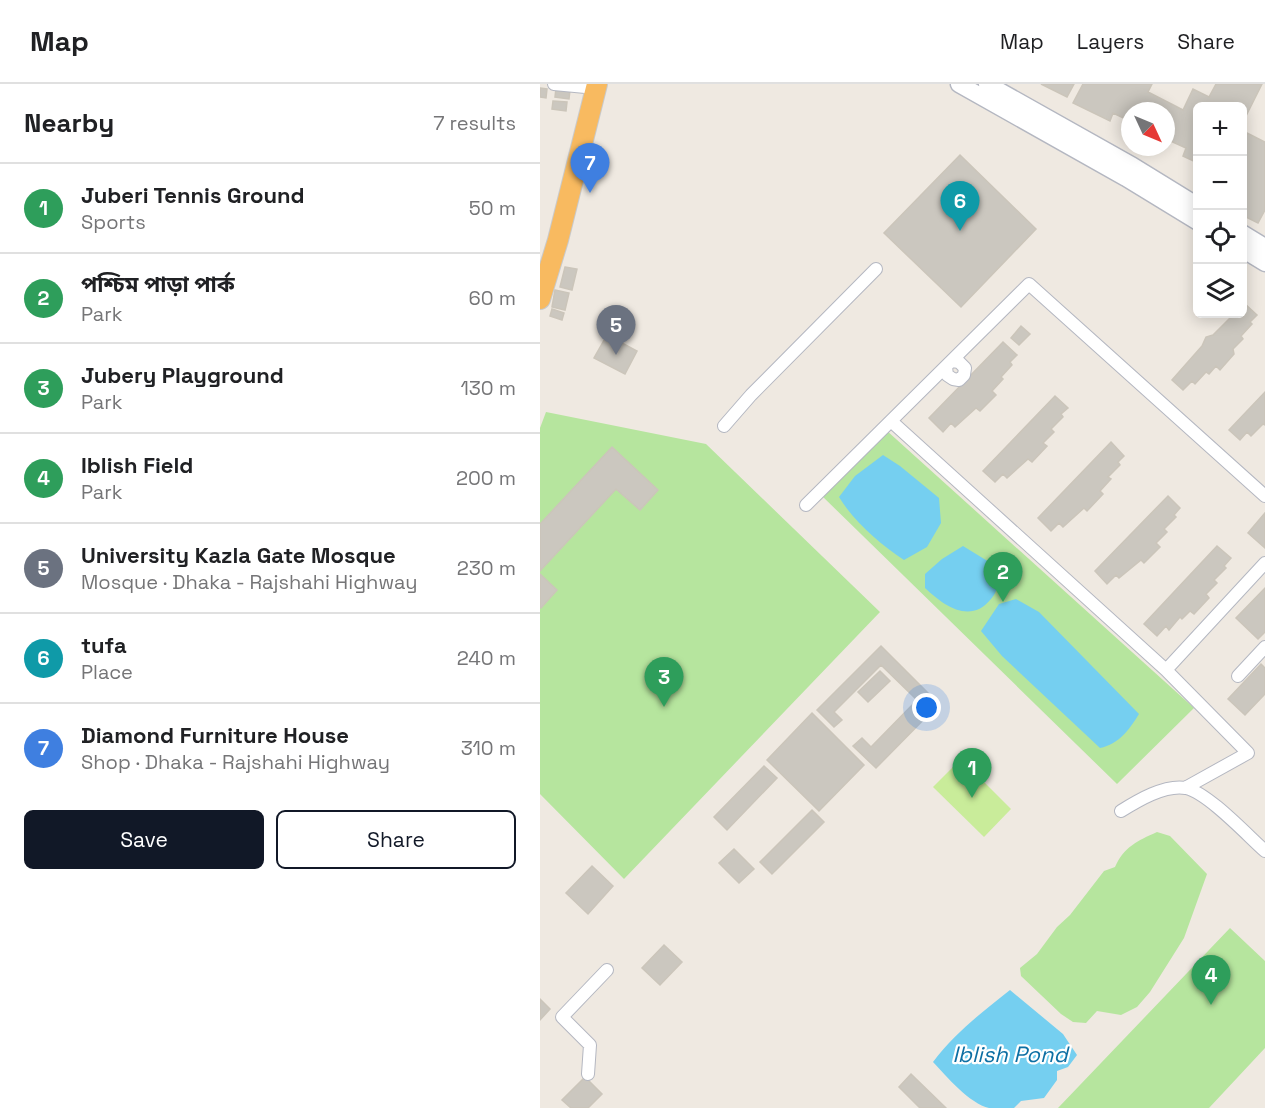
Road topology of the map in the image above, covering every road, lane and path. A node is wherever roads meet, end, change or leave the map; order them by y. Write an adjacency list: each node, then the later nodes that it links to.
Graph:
1 (554, 84): 4 (street)
2 (959, 84): 6 (main road)
3 (987, 84): 5 (main road)
4 (597, 86): 12 (highway)
5 (1193, 204)
6 (1193, 220)
7 (1247, 236): 8 (main road)
8 (1265, 247)
9 (1247, 252): 10 (main road)
10 (1265, 263)
11 (876, 269): 14 (street)
12 (540, 299)
13 (891, 421): 15 (street); 16 (street); 19 (street)
14 (724, 426)
15 (1265, 496)
16 (806, 505)
17 (1265, 563): 19 (street)
18 (1265, 647): 20 (street)
19 (1166, 670): 21 (street)
20 (1238, 676)
21 (1185, 788): 22 (street); 23 (street)
22 (1121, 811)
23 (1265, 851)
24 (607, 970): 25 (street)
25 (588, 1074)

